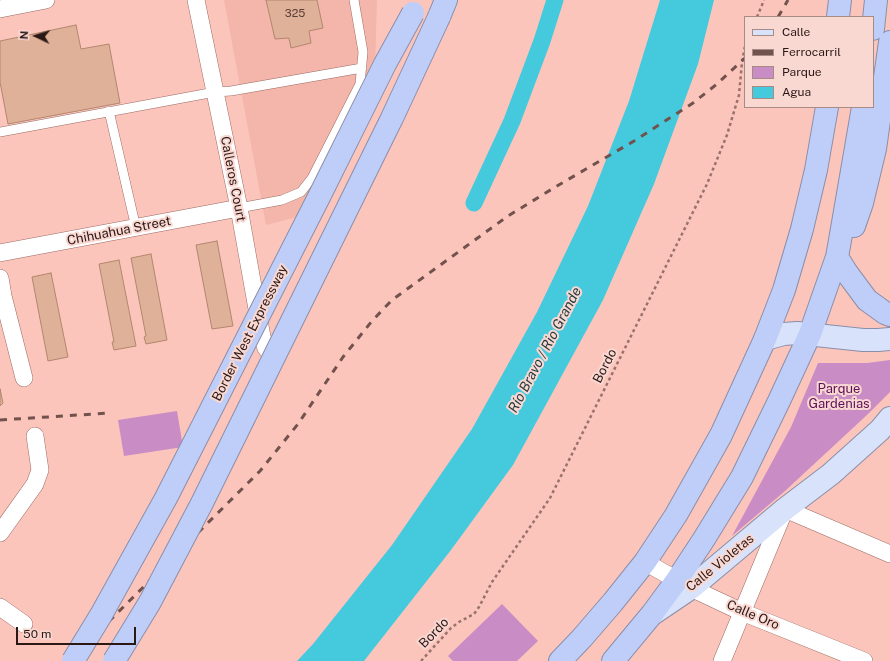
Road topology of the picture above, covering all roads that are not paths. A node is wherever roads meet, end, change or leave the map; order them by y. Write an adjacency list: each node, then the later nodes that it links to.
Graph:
1 (46, 0): 8 (street)
2 (196, 0): 13 (street, Calleros Court)
3 (354, 0): 12 (lane)
4 (840, 0): 9 (highway)
5 (876, 0): 10 (highway)
6 (416, 6): 40 (highway, Border West Expressway, bridge)
7 (442, 8): 41 (highway, bridge)
8 (0, 9)
9 (838, 16)
10 (874, 19)
11 (890, 42): 20 (highway)
12 (362, 68): 13 (lane); 18 (lane)
13 (215, 92): 16 (lane); 18 (street, Calleros Court)
14 (827, 108): 26 (highway)
15 (863, 108): 20 (highway)
16 (109, 112): 17 (lane); 19 (lane)
17 (0, 132)
18 (239, 208): 19 (street, Chihuahua Street); 28 (street, Calleros Court)
19 (136, 228): 21 (street, Chihuahua Street)
20 (838, 252): 24 (highway); 25 (highway)
21 (0, 253)
22 (0, 278): 23 (street)
23 (2, 297): 29 (street)
24 (890, 315)
25 (810, 334): 26 (main road); 27 (main road); 36 (highway)
26 (765, 339): 35 (highway)
27 (890, 339)
28 (273, 357)
29 (24, 378)
30 (886, 427): 32 (main road, Calle Violetas)
31 (34, 436): 33 (street)
32 (785, 509): 34 (street); 36 (main road, Calle Violetas); 38 (street, Calle Violetas)
33 (0, 532)
34 (890, 554)
35 (645, 562): 36 (street, Calle Oro); 42 (highway)
36 (684, 584): 38 (street, Calle Oro); 43 (highway)
37 (0, 607): 39 (street)
38 (742, 612): 44 (street, Calle Violetas); 45 (street, Calle Oro)
39 (24, 624)
40 (74, 661)
41 (114, 661)
42 (560, 661)
43 (613, 661)
44 (722, 661)
45 (864, 661)

